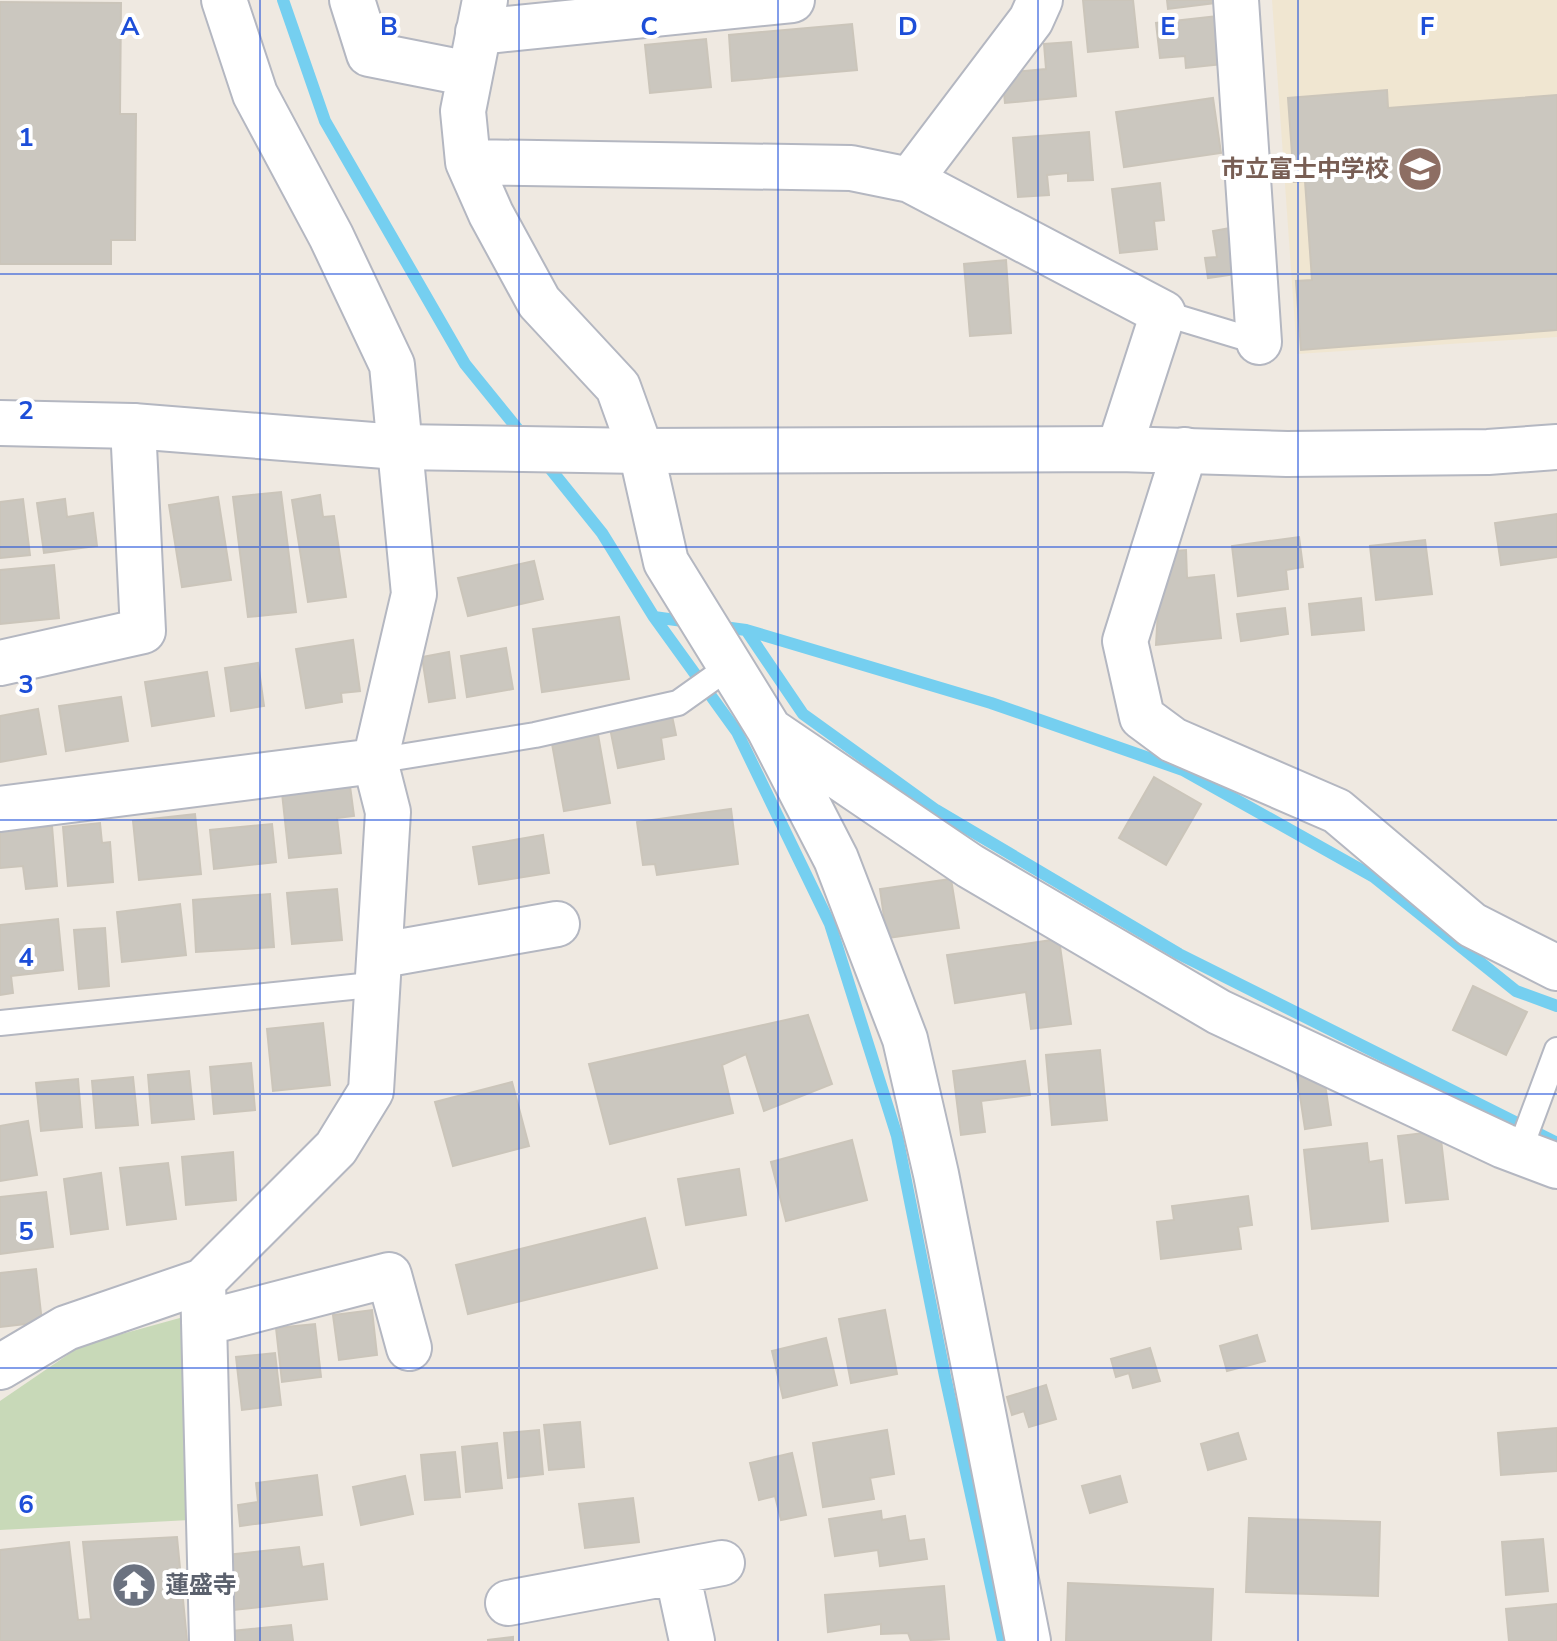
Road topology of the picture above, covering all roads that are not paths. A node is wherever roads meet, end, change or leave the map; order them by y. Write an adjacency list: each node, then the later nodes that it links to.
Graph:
1 (224, 0): 13 (street)
2 (352, 0): 6 (street)
3 (792, 0): 6 (street)
4 (1040, 0): 8 (street)
5 (1236, 0): 10 (street)
6 (477, 35): 7 (street)
7 (468, 162): 8 (street); 17 (street)
8 (910, 180): 9 (street)
9 (1163, 313): 10 (lane); 15 (street)
10 (1259, 342)
11 (0, 423): 12 (street)
12 (133, 426): 13 (street); 18 (street)
13 (398, 447): 17 (street); 21 (street)
14 (1557, 447): 16 (street)
15 (1119, 449): 16 (street); 17 (street)
16 (1185, 450): 24 (street)
17 (641, 451): 19 (street)
18 (0, 663)
19 (730, 666): 20 (street); 21 (lane)
20 (769, 729): 28 (street); 37 (street)
21 (375, 761): 22 (street); 25 (street)
22 (0, 809)
23 (557, 924): 25 (street)
24 (1557, 968)
25 (381, 970): 26 (lane); 29 (street)
26 (0, 1023)
27 (1557, 1050): 28 (lane)
28 (1538, 1159)
29 (204, 1302): 30 (street); 31 (street); 35 (street)
30 (409, 1348)
31 (0, 1367)
32 (722, 1563): 33 (street)
33 (677, 1572): 34 (street); 36 (street)
34 (508, 1603)
35 (212, 1641)
36 (692, 1641)
37 (1028, 1641)

